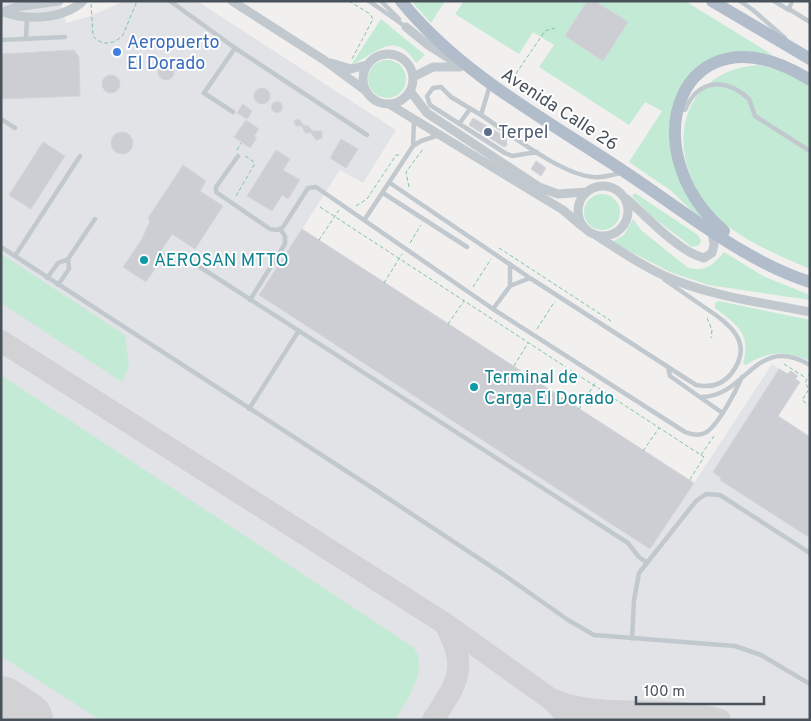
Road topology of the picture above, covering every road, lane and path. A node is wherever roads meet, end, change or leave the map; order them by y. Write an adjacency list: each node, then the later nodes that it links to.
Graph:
1 (59, 1): 16 (street)
2 (83, 1): 17 (street)
3 (92, 1): 4 (path)
4 (137, 1)
5 (170, 1): 24 (lane)
6 (232, 1): 26 (street)
7 (349, 1): 27 (path)
8 (369, 1): 19 (lane)
9 (381, 1): 19 (lane)
10 (401, 1): 33 (main road, Avenida Calle 26)
11 (712, 1): 25 (main road)
12 (740, 1): 25 (lane)
13 (774, 1): 15 (lane)
14 (792, 1): 15 (lane)
15 (791, 10): 18 (lane)
16 (3, 13): 17 (street)
17 (26, 18): 22 (lane)
18 (810, 22)
19 (406, 27): 29 (street)
20 (555, 28): 32 (path)
21 (65, 37): 22 (lane)
22 (26, 39): 23 (lane)
23 (1, 40)
24 (235, 48): 38 (lane); 44 (lane)
25 (808, 59)
26 (324, 60): 28 (street); 34 (street)
27 (351, 60)
28 (367, 65): 30 (street); 34 (street)
29 (461, 67): 30 (street); 33 (street)
30 (413, 77): 35 (street)
31 (810, 80): 46 (main road)
32 (507, 82)
33 (490, 85): 39 (lane); 55 (main road, Avenida Calle 26)
34 (366, 91): 36 (street)
35 (410, 91): 36 (street); 58 (street)
36 (389, 104): 40 (street)
37 (470, 109): 39 (lane); 42 (lane); 42 (lane)
38 (233, 112)
39 (481, 115): 51 (lane)
40 (413, 117): 45 (street); 48 (lane)
41 (1, 119): 43 (lane)
42 (460, 124): 51 (lane)
43 (15, 128)
44 (367, 134)
45 (442, 135): 48 (lane); 67 (street)
46 (675, 139): 50 (lane); 75 (main road)
47 (241, 142): 61 (path)
48 (412, 148): 54 (lane)
49 (423, 149): 57 (path)
50 (810, 151)
51 (537, 152): 55 (lane)
52 (80, 156): 76 (lane)
53 (238, 156): 61 (lane)
54 (405, 159): 56 (lane); 62 (path)
55 (624, 172): 69 (main road, Avenida Calle 26)
56 (390, 183): 59 (lane); 74 (lane)
57 (411, 190)
58 (586, 192): 60 (street); 67 (street)
59 (383, 193): 65 (lane); 73 (lane)
60 (625, 198): 69 (street); 70 (street)
61 (232, 203): 68 (lane)
62 (343, 204): 64 (path); 65 (lane); 68 (lane)
63 (320, 207): 64 (path)
64 (335, 216): 71 (path); 89 (path)
65 (365, 219): 86 (lane)
66 (95, 220): 77 (lane)
67 (582, 227): 70 (street)
68 (280, 229): 88 (lane)
69 (712, 231): 75 (main road, Avenida Calle 26)
70 (597, 236): 79 (street)
71 (319, 240)
72 (1, 247): 76 (lane)
73 (467, 247)
74 (495, 254): 78 (lane); 86 (path); 93 (path)
75 (751, 255): 83 (main road, Avenida Calle 26)
76 (15, 256): 81 (lane)
77 (68, 259): 81 (lane); 84 (lane)
78 (510, 264): 82 (lane); 85 (lane)
79 (641, 264): 91 (street); 102 (lane)
80 (200, 267): 88 (lane)
81 (47, 278): 84 (lane)
82 (530, 278): 85 (lane); 87 (lane)
83 (810, 282)
84 (58, 285): 110 (lane)
85 (510, 286): 90 (lane)
86 (469, 292): 90 (lane)
87 (558, 296): 96 (path); 102 (lane)
88 (250, 300): 95 (lane)
89 (464, 301): 94 (path); 98 (path)
90 (493, 308): 96 (lane)
91 (810, 312)
92 (701, 314): 97 (path)
93 (611, 322)
94 (448, 324)
95 (298, 332): 110 (lane); 117 (lane)
96 (534, 335): 105 (lane)
97 (711, 338)
98 (529, 343): 101 (path); 107 (path)
99 (777, 357): 100 (lane); 104 (lane); 106 (path)
100 (810, 365)
101 (514, 366)
102 (668, 367): 108 (lane)
103 (810, 373): 106 (path)
104 (742, 377): 108 (lane); 112 (lane)
105 (598, 378): 107 (path); 112 (lane)
106 (807, 378): 109 (path)
107 (594, 385): 111 (path); 113 (path)
108 (701, 397): 112 (lane)
109 (810, 406)
110 (249, 409): 118 (lane)
111 (579, 409)
112 (722, 412)
113 (659, 428): 114 (path); 115 (path)
114 (643, 451)
115 (689, 481)
116 (810, 553): 117 (lane)
117 (646, 562): 118 (lane)
118 (632, 639): 119 (lane)
119 (810, 684)

